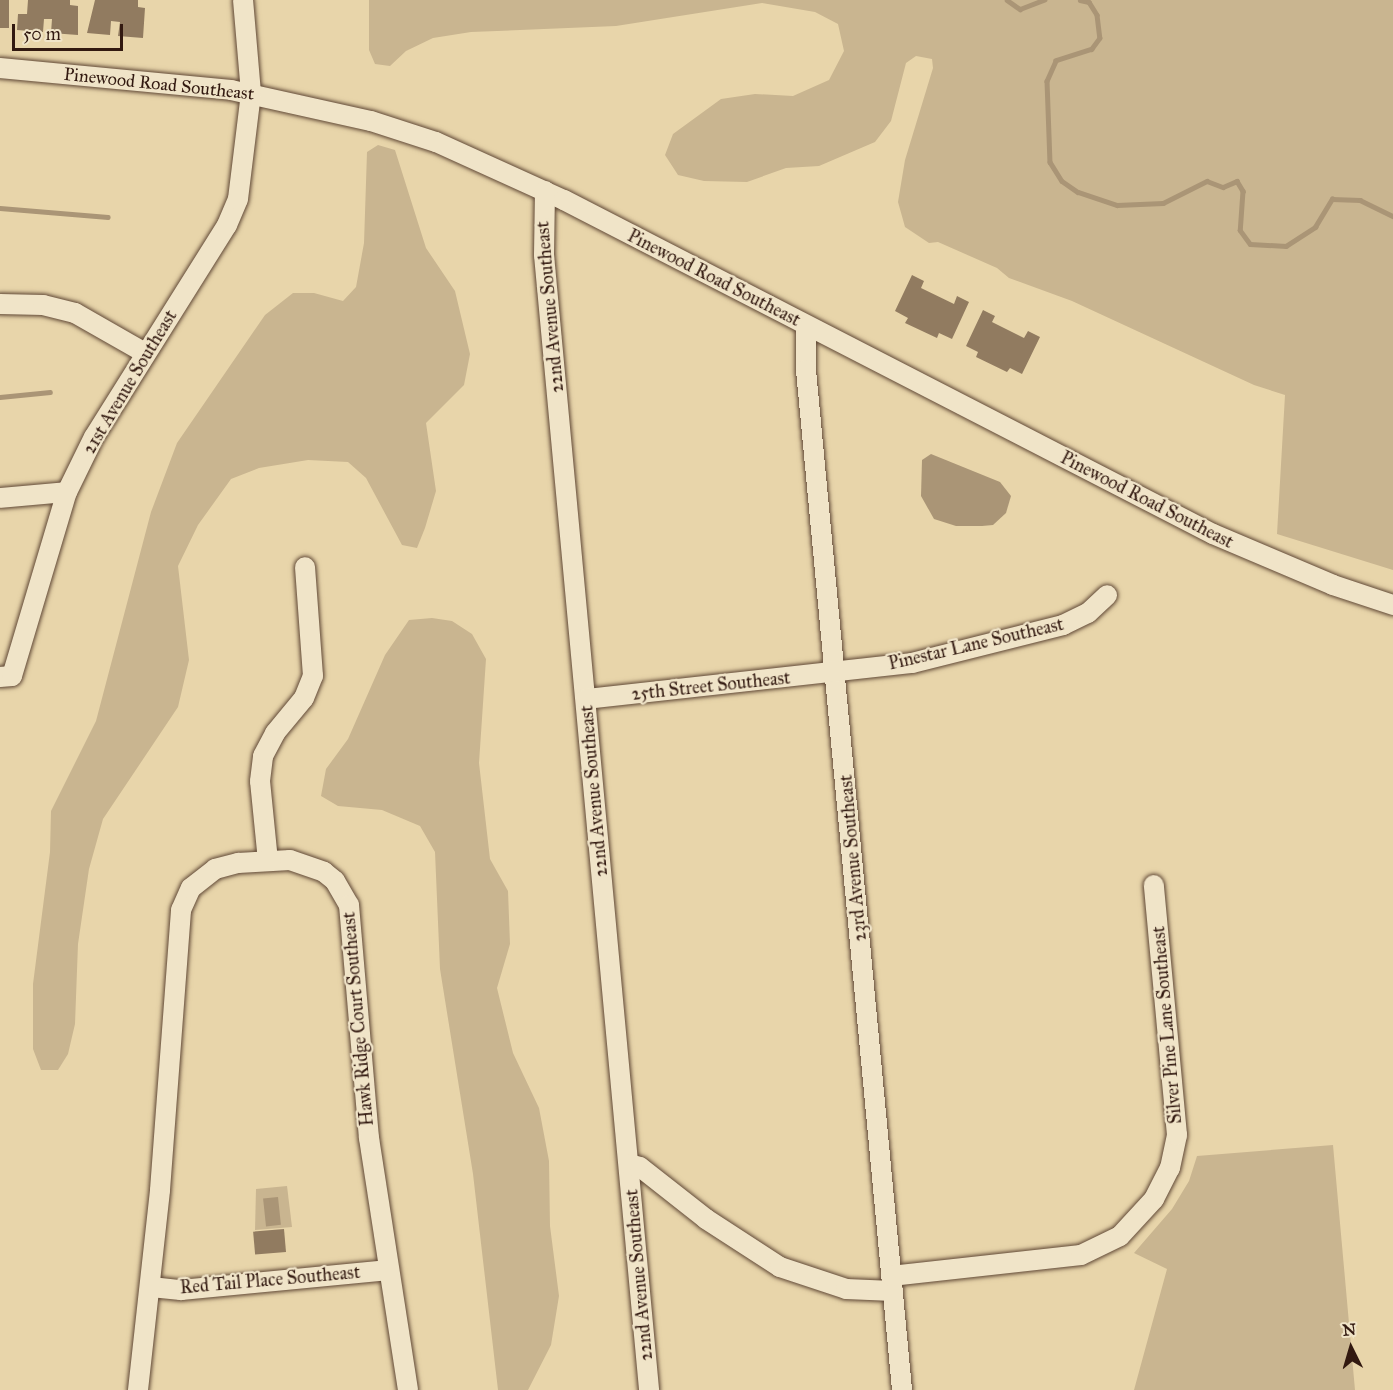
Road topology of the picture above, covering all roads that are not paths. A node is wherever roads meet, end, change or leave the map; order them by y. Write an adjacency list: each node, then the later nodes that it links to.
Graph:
1 (243, 0): 3 (street, 21st Avenue Southeast)
2 (0, 68): 3 (street, Pinewood Road Southeast)
3 (251, 93): 4 (street, Pinewood Road Southeast); 7 (street, 21st Avenue Southeast)
4 (545, 191): 6 (street, Pinewood Road Southeast); 15 (street, 22nd Avenue Southeast)
5 (0, 304): 7 (street)
6 (806, 326): 12 (street, Pinewood Road Southeast); 13 (street, 23rd Avenue Southeast)
7 (145, 353): 8 (street, 21st Avenue Southeast)
8 (67, 492): 9 (street); 14 (street, 21st Avenue Southeast)
9 (0, 498)
10 (305, 567): 16 (street)
11 (1107, 595): 13 (street, Pinestar Lane Southeast)
12 (1393, 605)
13 (836, 671): 15 (street, 25th Street Southeast); 20 (street, 23rd Avenue Southeast)
14 (6, 677)
15 (586, 699): 18 (street, 22nd Avenue Southeast)
16 (268, 861): 19 (street, Hawk Ridge Court Southeast); 21 (street, Hawk Ridge Court Southeast)
17 (1154, 885): 20 (street, Silver Pine Lane Southeast)
18 (628, 1164): 20 (street, Silver Pine Lane Southeast); 24 (street, 22nd Avenue Southeast)
19 (389, 1270): 21 (street, Red Tail Place Southeast); 23 (street, Hawk Ridge Court Southeast)
20 (892, 1283): 25 (street, 23rd Avenue Southeast)
21 (151, 1287): 22 (street, Hawk Ridge Court Southeast)
22 (138, 1390)
23 (408, 1390)
24 (649, 1390)
25 (902, 1390)

